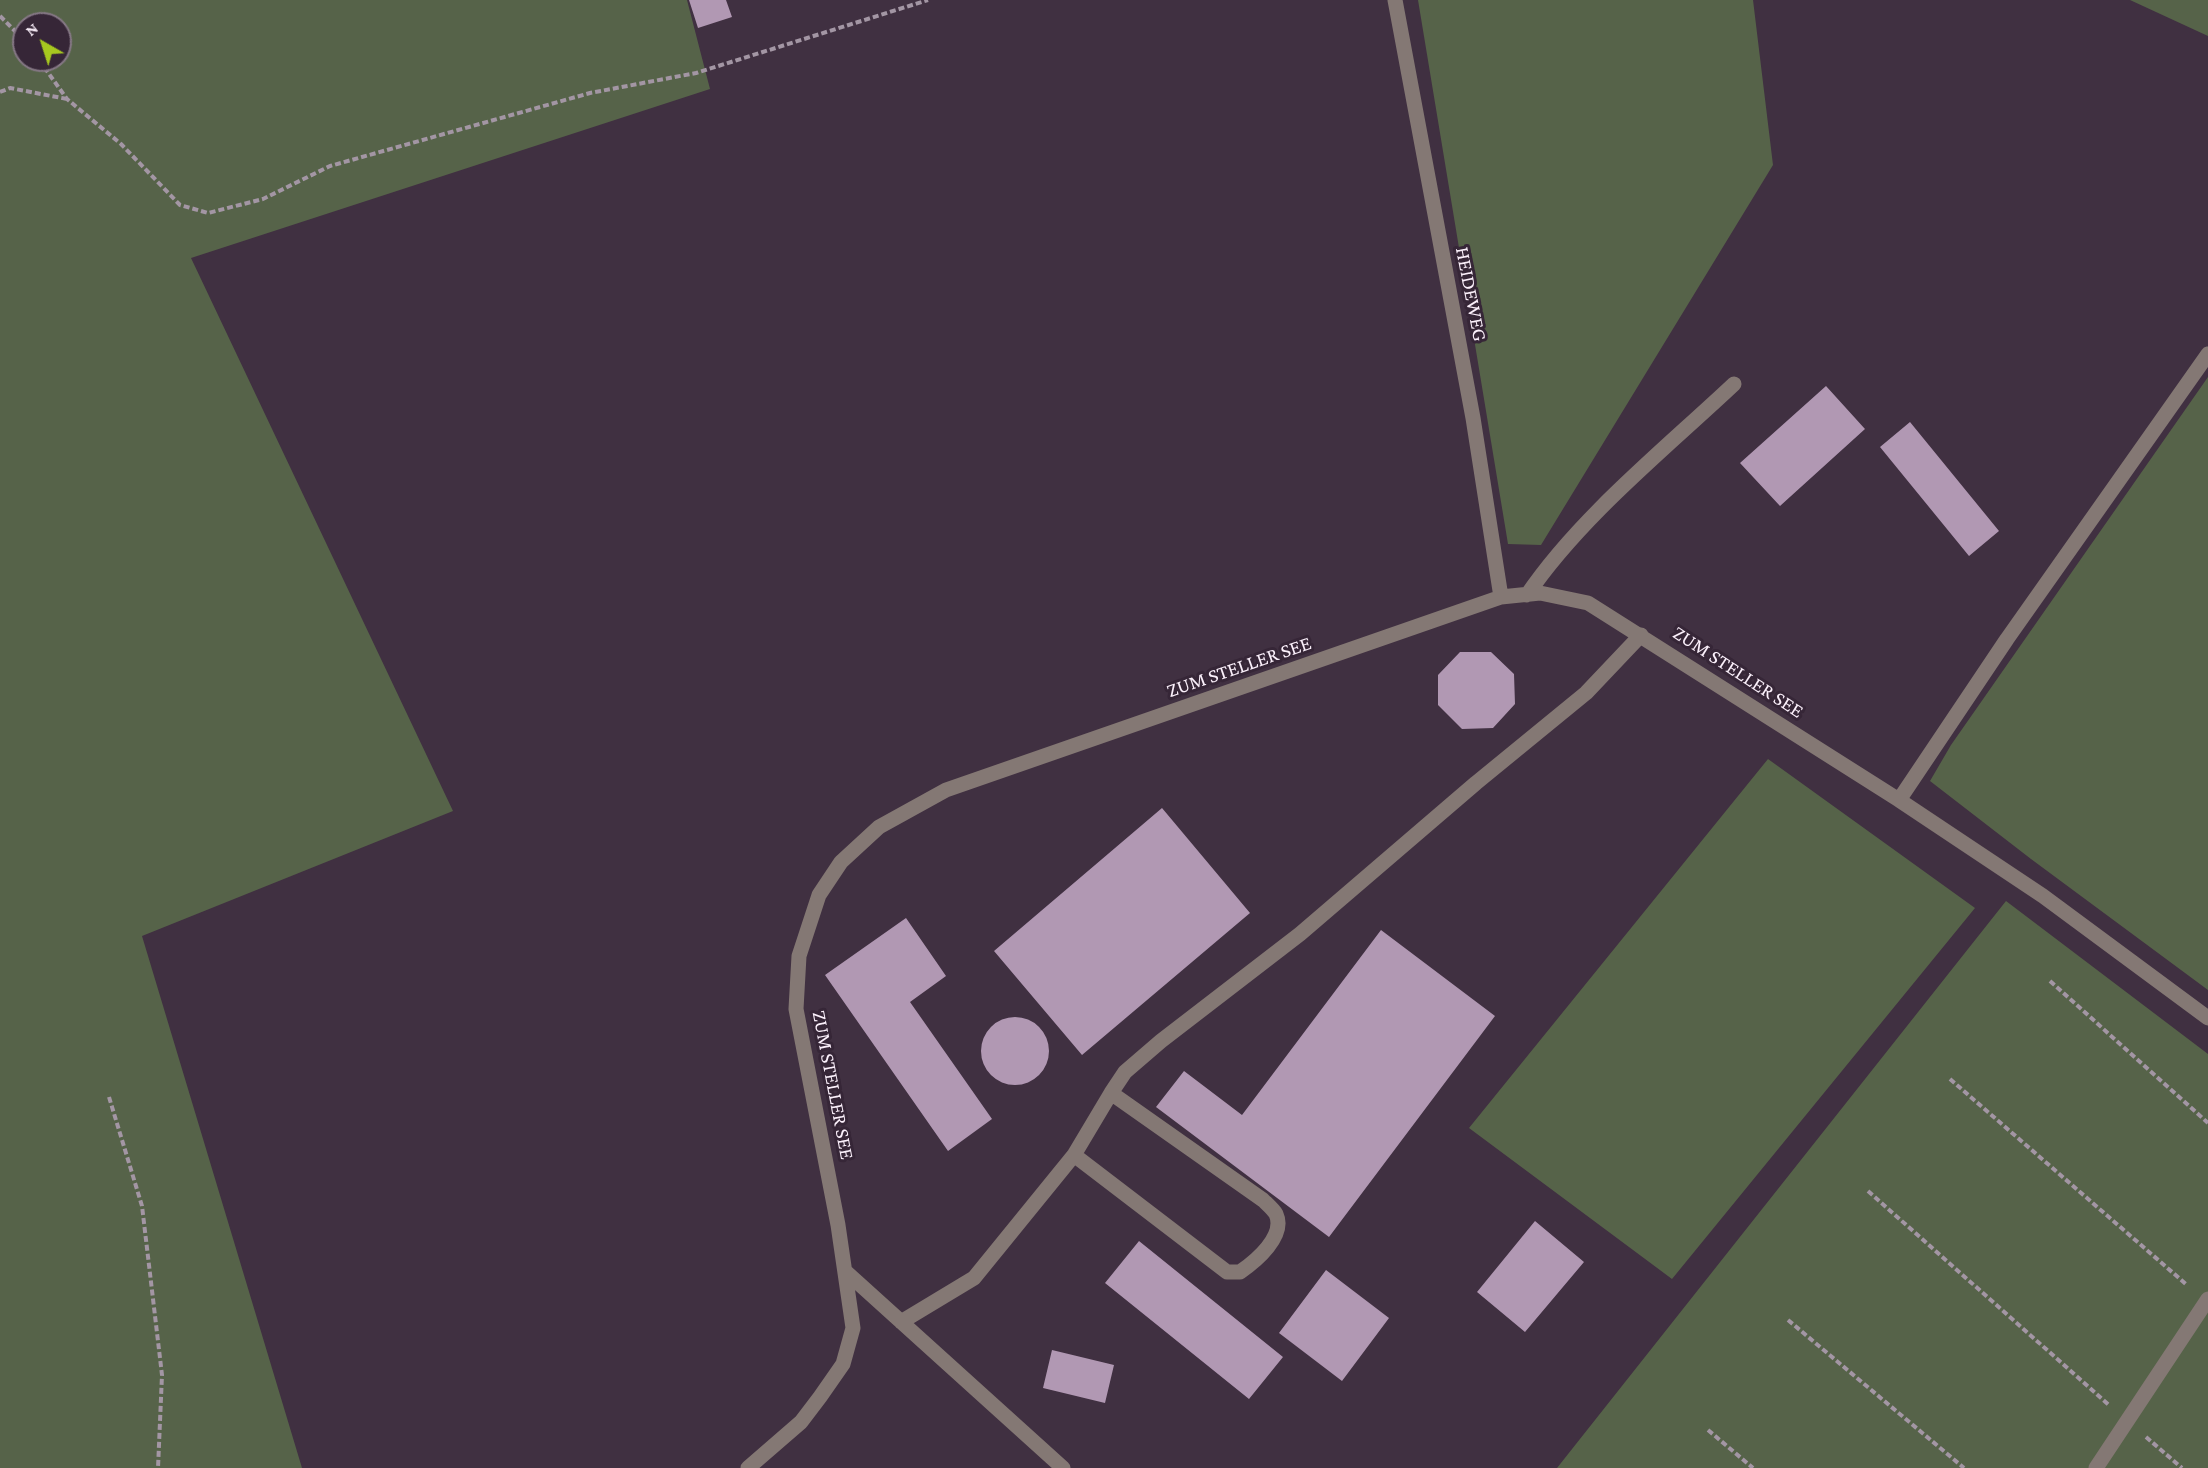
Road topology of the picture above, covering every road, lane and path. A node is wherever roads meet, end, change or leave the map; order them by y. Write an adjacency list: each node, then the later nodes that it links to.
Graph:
1 (928, 0): 7 (path)
2 (1395, 0): 11 (street, HEIDEWEG)
3 (0, 16): 4 (path)
4 (12, 28)
5 (48, 72): 7 (path)
6 (0, 92): 7 (path)
7 (67, 99)
8 (2208, 354): 13 (street)
9 (1734, 384): 10 (street)
10 (1527, 595): 11 (street, ZUM STELLER SEE); 12 (street, ZUM STELLER SEE)
11 (1501, 597): 22 (street, ZUM STELLER SEE)
12 (1641, 635): 13 (street, ZUM STELLER SEE); 17 (street)
13 (1899, 800): 15 (street, ZUM STELLER SEE)
14 (2050, 981): 19 (path)
15 (2208, 1018)
16 (1950, 1079): 23 (path)
17 (1111, 1093): 20 (street); 20 (street)
18 (109, 1097): 28 (path)
19 (2208, 1123)
20 (1074, 1155): 25 (street)
21 (1868, 1191): 26 (path)
22 (845, 1271): 25 (street); 29 (street, ZUM STELLER SEE)
23 (2207, 1300): 26 (street)
24 (1788, 1320): 32 (path)
25 (901, 1322): 30 (street)
26 (2127, 1421): 33 (street); 34 (path)
27 (1708, 1430): 31 (path)
28 (158, 1468)
29 (748, 1468)
30 (1063, 1468)
31 (1753, 1468)
32 (1964, 1468)
33 (2096, 1468)
34 (2182, 1468)

